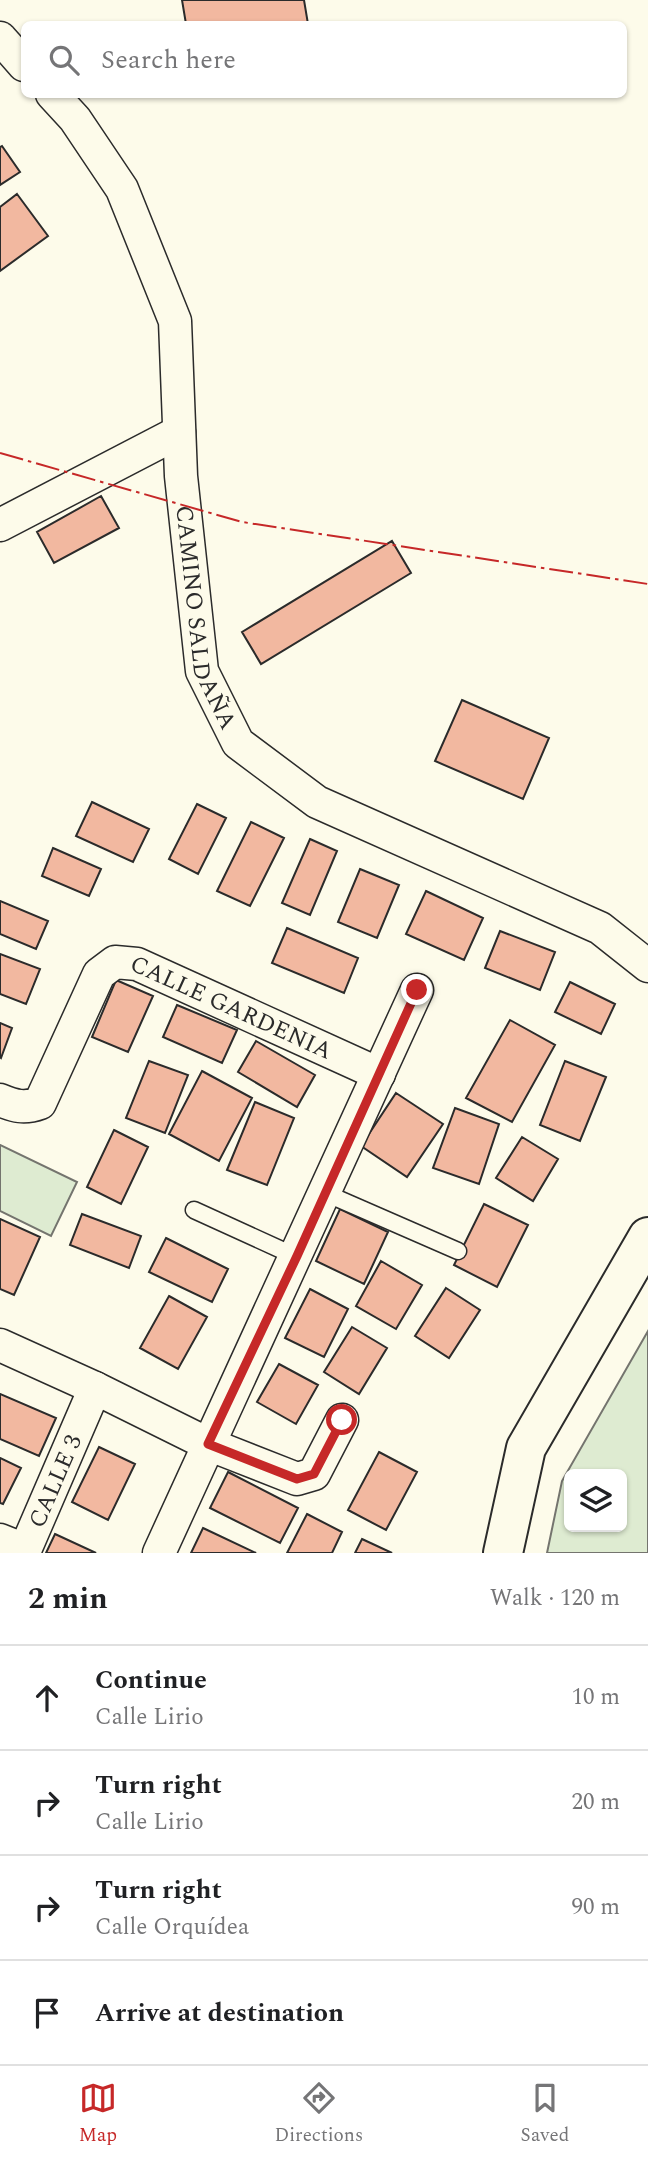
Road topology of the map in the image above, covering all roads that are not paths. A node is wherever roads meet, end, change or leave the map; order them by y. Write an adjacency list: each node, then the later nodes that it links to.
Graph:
1 (0, 38): 2 (street)
2 (21, 62)
3 (56, 98): 4 (street, CAMINO SALDAÑA)
4 (179, 432): 5 (street); 6 (street, CAMINO SALDAÑA)
5 (0, 525)
6 (648, 966)
7 (417, 990): 8 (street)
8 (379, 1074): 9 (street, CALLE GARDENIA); 10 (street)
9 (0, 1100)
10 (325, 1193): 13 (lane); 14 (street)
11 (194, 1210): 14 (lane)
12 (648, 1237): 21 (street)
13 (458, 1251)
14 (297, 1256): 18 (street)
15 (0, 1345): 16 (street)
16 (95, 1388): 18 (street); 19 (street, CALLE 3)
17 (342, 1420): 18 (street)
18 (208, 1444): 20 (street)
19 (0, 1540)
20 (159, 1553)
21 (503, 1553)

